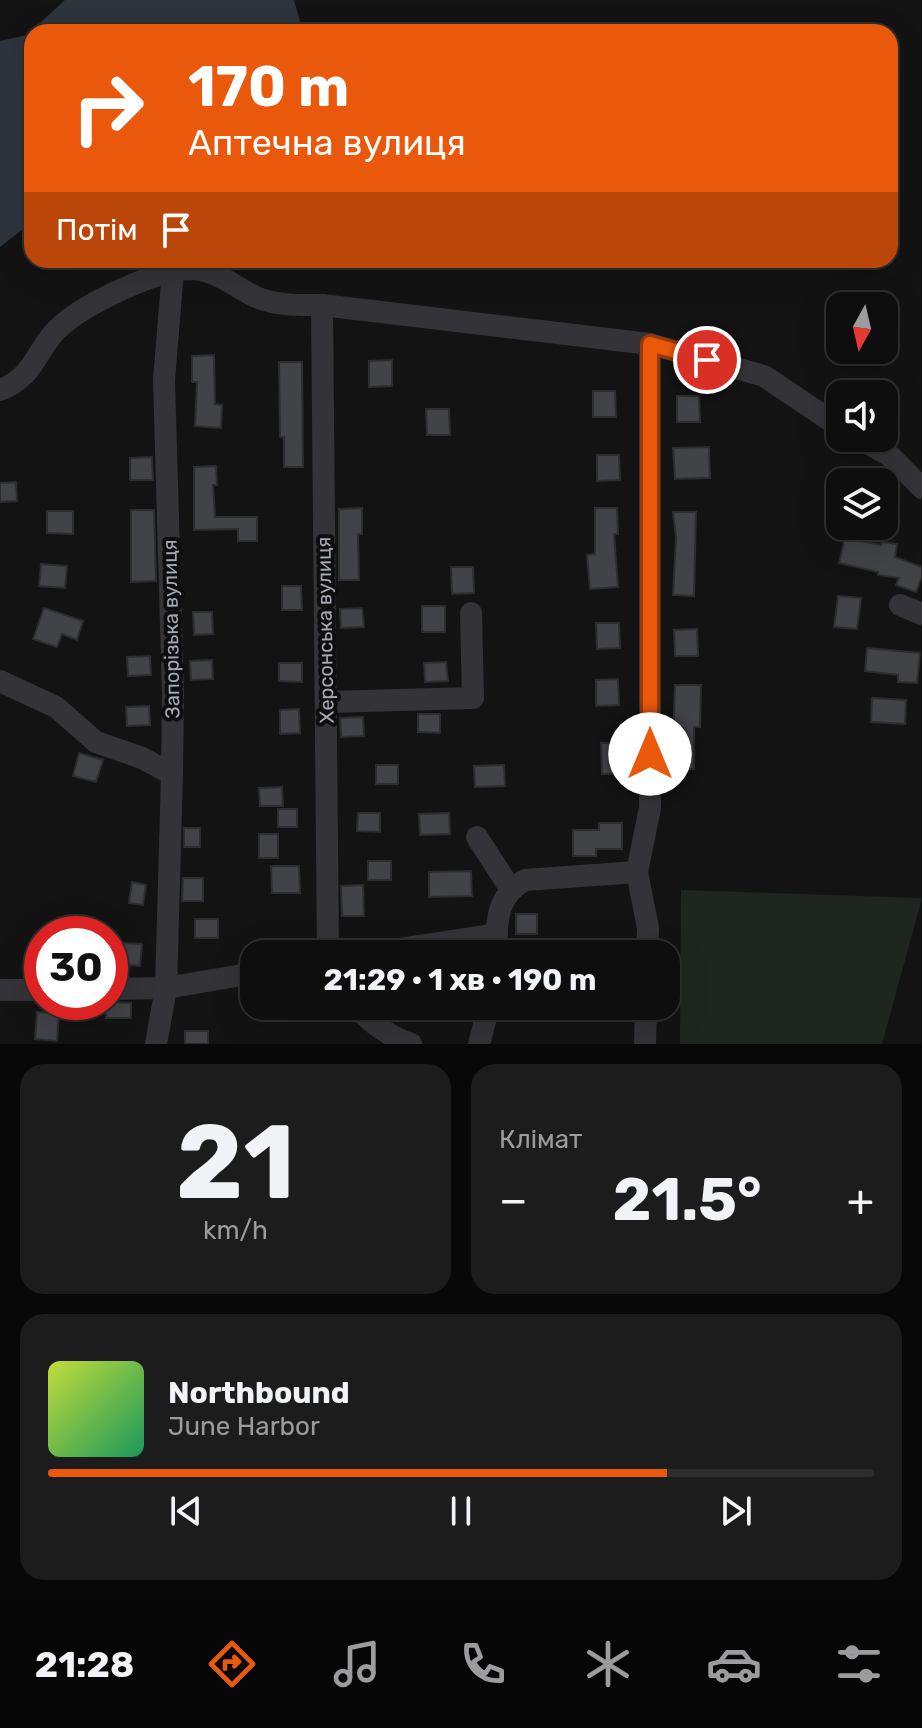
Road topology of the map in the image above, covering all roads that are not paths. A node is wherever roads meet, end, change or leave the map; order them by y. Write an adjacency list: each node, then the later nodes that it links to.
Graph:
1 (173, 270): 2 (street); 4 (street); 13 (street, Запорізька вулиця)
2 (322, 305): 3 (street); 12 (street, Херсонська вулиця)
3 (650, 344): 5 (street); 15 (street)
4 (0, 390)
5 (826, 418)
6 (883, 452): 7 (street)
7 (922, 488)
8 (900, 605): 10 (street)
9 (471, 613): 12 (street)
10 (922, 614)
11 (0, 681): 13 (street)
12 (326, 702): 17 (street, Херсонська вулиця)
13 (172, 774): 21 (street, Запорізька вулиця)
14 (477, 837): 16 (street)
15 (637, 872): 16 (street); 19 (street)
16 (510, 888): 18 (street)
17 (328, 940)
18 (496, 940)
19 (648, 940)
20 (240, 975): 21 (street)
21 (166, 988): 22 (street); 28 (street, Запорізька вулиця)
22 (128, 989)
23 (0, 990): 24 (street)
24 (24, 990)
25 (370, 1020): 29 (street)
26 (485, 1020): 30 (street)
27 (646, 1020): 31 (street)
28 (156, 1044)
29 (411, 1044)
30 (479, 1044)
31 (645, 1044)

